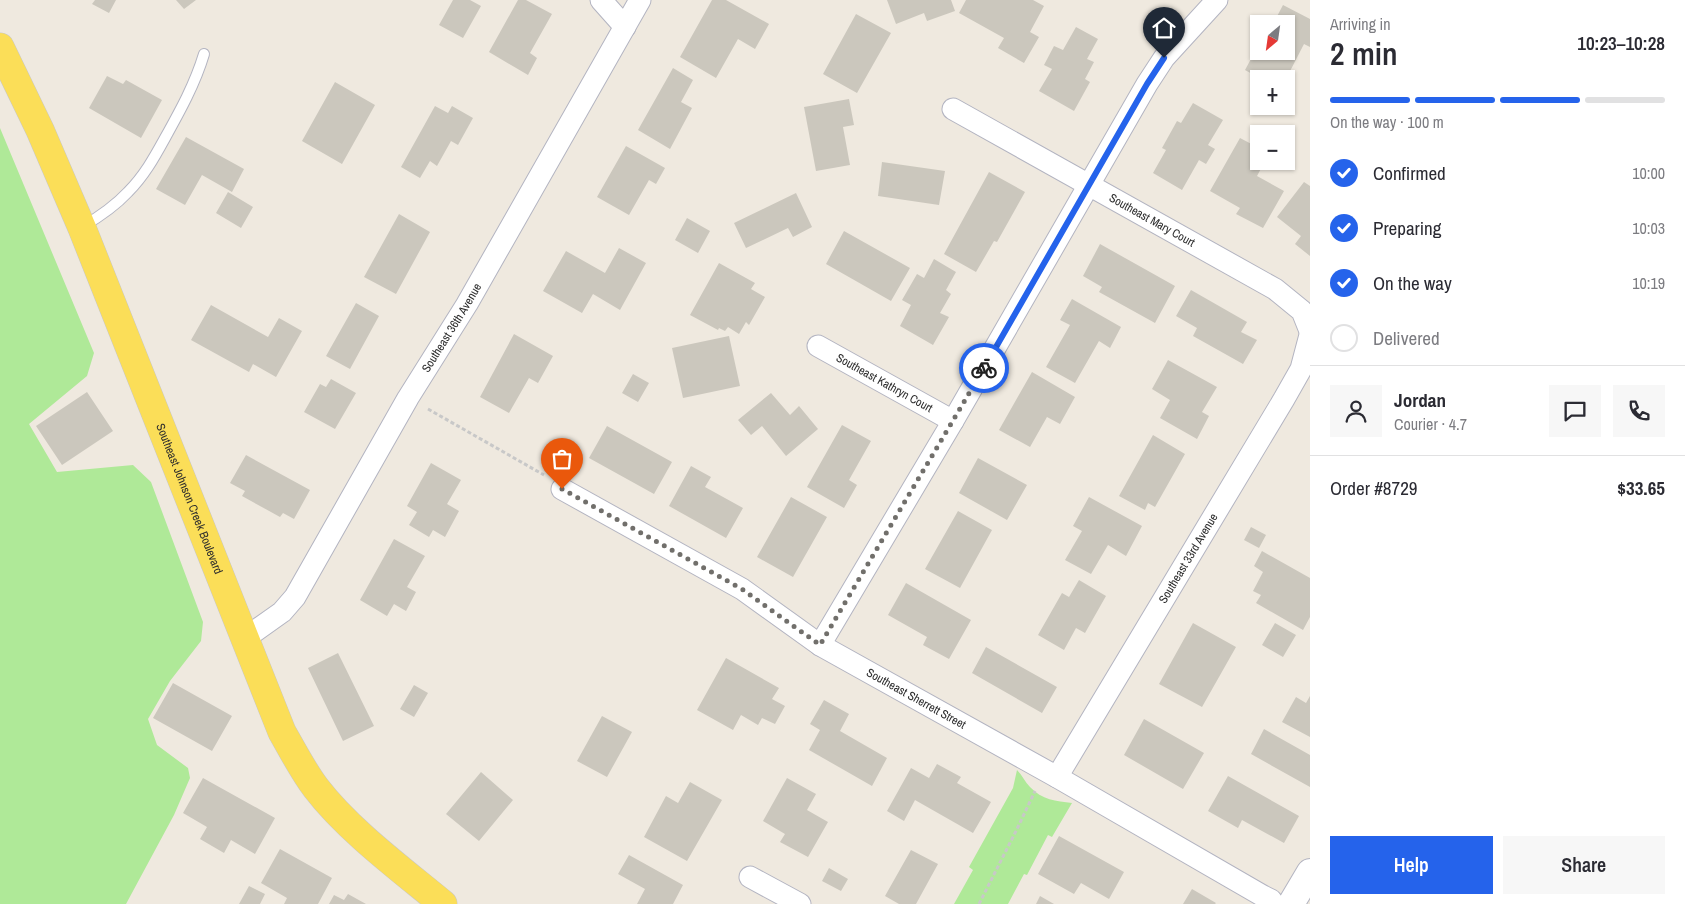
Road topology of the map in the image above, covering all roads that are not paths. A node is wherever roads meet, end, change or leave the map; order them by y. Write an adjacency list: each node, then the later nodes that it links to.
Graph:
1 (601, 0): 4 (street)
2 (640, 0): 4 (street, Southeast 36th Avenue)
3 (1217, 0): 8 (street)
4 (625, 27): 15 (street, Southeast 36th Avenue)
5 (0, 47): 9 (main road, Southeast Johnson Creek Boulevard)
6 (204, 54): 9 (lane)
7 (953, 109): 8 (street, Southeast Mary Court)
8 (1089, 185): 10 (street, Southeast Mary Court); 13 (street)
9 (82, 228): 15 (main road, Southeast Johnson Creek Boulevard)
10 (1310, 331)
11 (1310, 335): 17 (street, Southeast 33rd Avenue)
12 (818, 346): 13 (street, Southeast Kathryn Court)
13 (952, 421): 16 (street)
14 (562, 489): 16 (street, Southeast Sherrett Street)
15 (244, 639): 20 (main road, Southeast Johnson Creek Boulevard)
16 (820, 645): 17 (street, Southeast Sherrett Street)
17 (1051, 774): 22 (street, Southeast Sherrett Street)
18 (1310, 872): 23 (street)
19 (750, 877): 21 (street)
20 (443, 904)
21 (800, 904)
22 (1274, 904)
23 (1291, 904)

